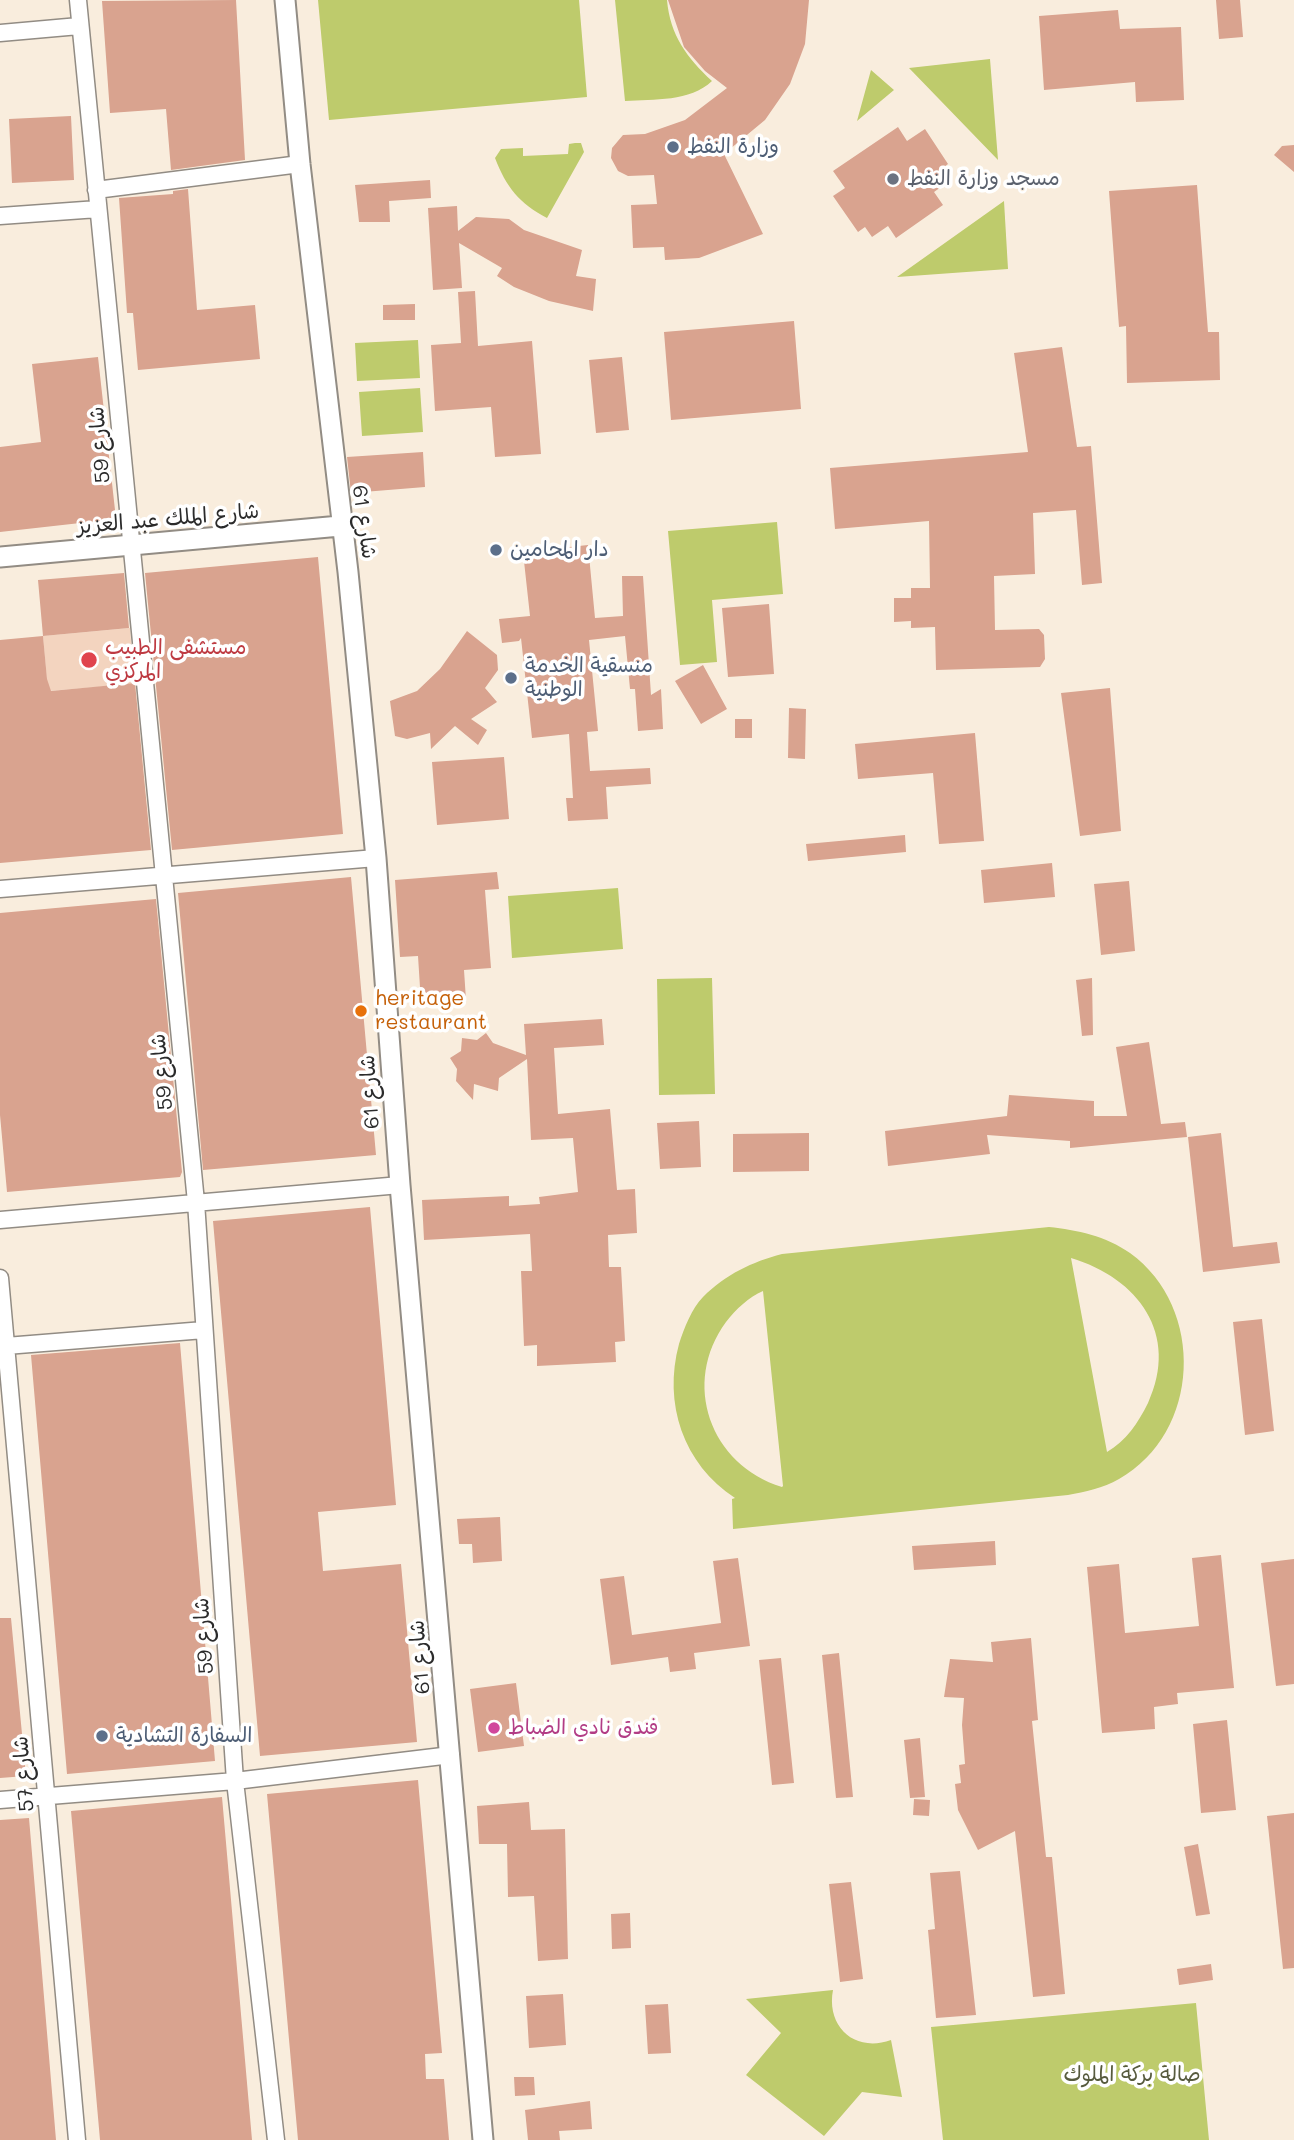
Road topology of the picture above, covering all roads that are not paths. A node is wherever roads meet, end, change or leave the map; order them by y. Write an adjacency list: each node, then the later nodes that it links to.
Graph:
1 (78, 0): 3 (street, شارع 59)
2 (285, 0): 5 (street, شارع 61)
3 (79, 26): 4 (street); 6 (street, شارع 59)
4 (0, 33)
5 (300, 164): 6 (street); 9 (street, شارع 61)
6 (96, 190): 7 (street, شارع 59)
7 (98, 209): 8 (street); 10 (street, شارع 59)
8 (0, 216)
9 (340, 526): 10 (street, شارع الملك عبد العزيز); 12 (street, شارع 61)
10 (131, 546): 11 (street, شارع الملك عبد العزيز); 13 (street, شارع 59)
11 (0, 557)
12 (376, 858): 13 (street); 15 (street, شارع 61)
13 (164, 875): 14 (street); 16 (street, شارع 59)
14 (0, 889)
15 (400, 1185): 16 (street); 21 (street, شارع 61)
16 (196, 1202): 17 (street); 19 (street, شارع 59)
17 (0, 1220)
18 (0, 1278): 20 (street, شارع 57)
19 (204, 1330): 20 (street); 22 (street, شارع 59)
20 (6, 1346): 23 (street, شارع 57)
21 (451, 1755): 22 (street); 27 (street, شارع 61)
22 (235, 1781): 23 (street); 26 (street, شارع 59)
23 (47, 1796): 24 (street); 25 (street, شارع 57)
24 (0, 1800)
25 (77, 2140)
26 (276, 2140)
27 (483, 2140)

